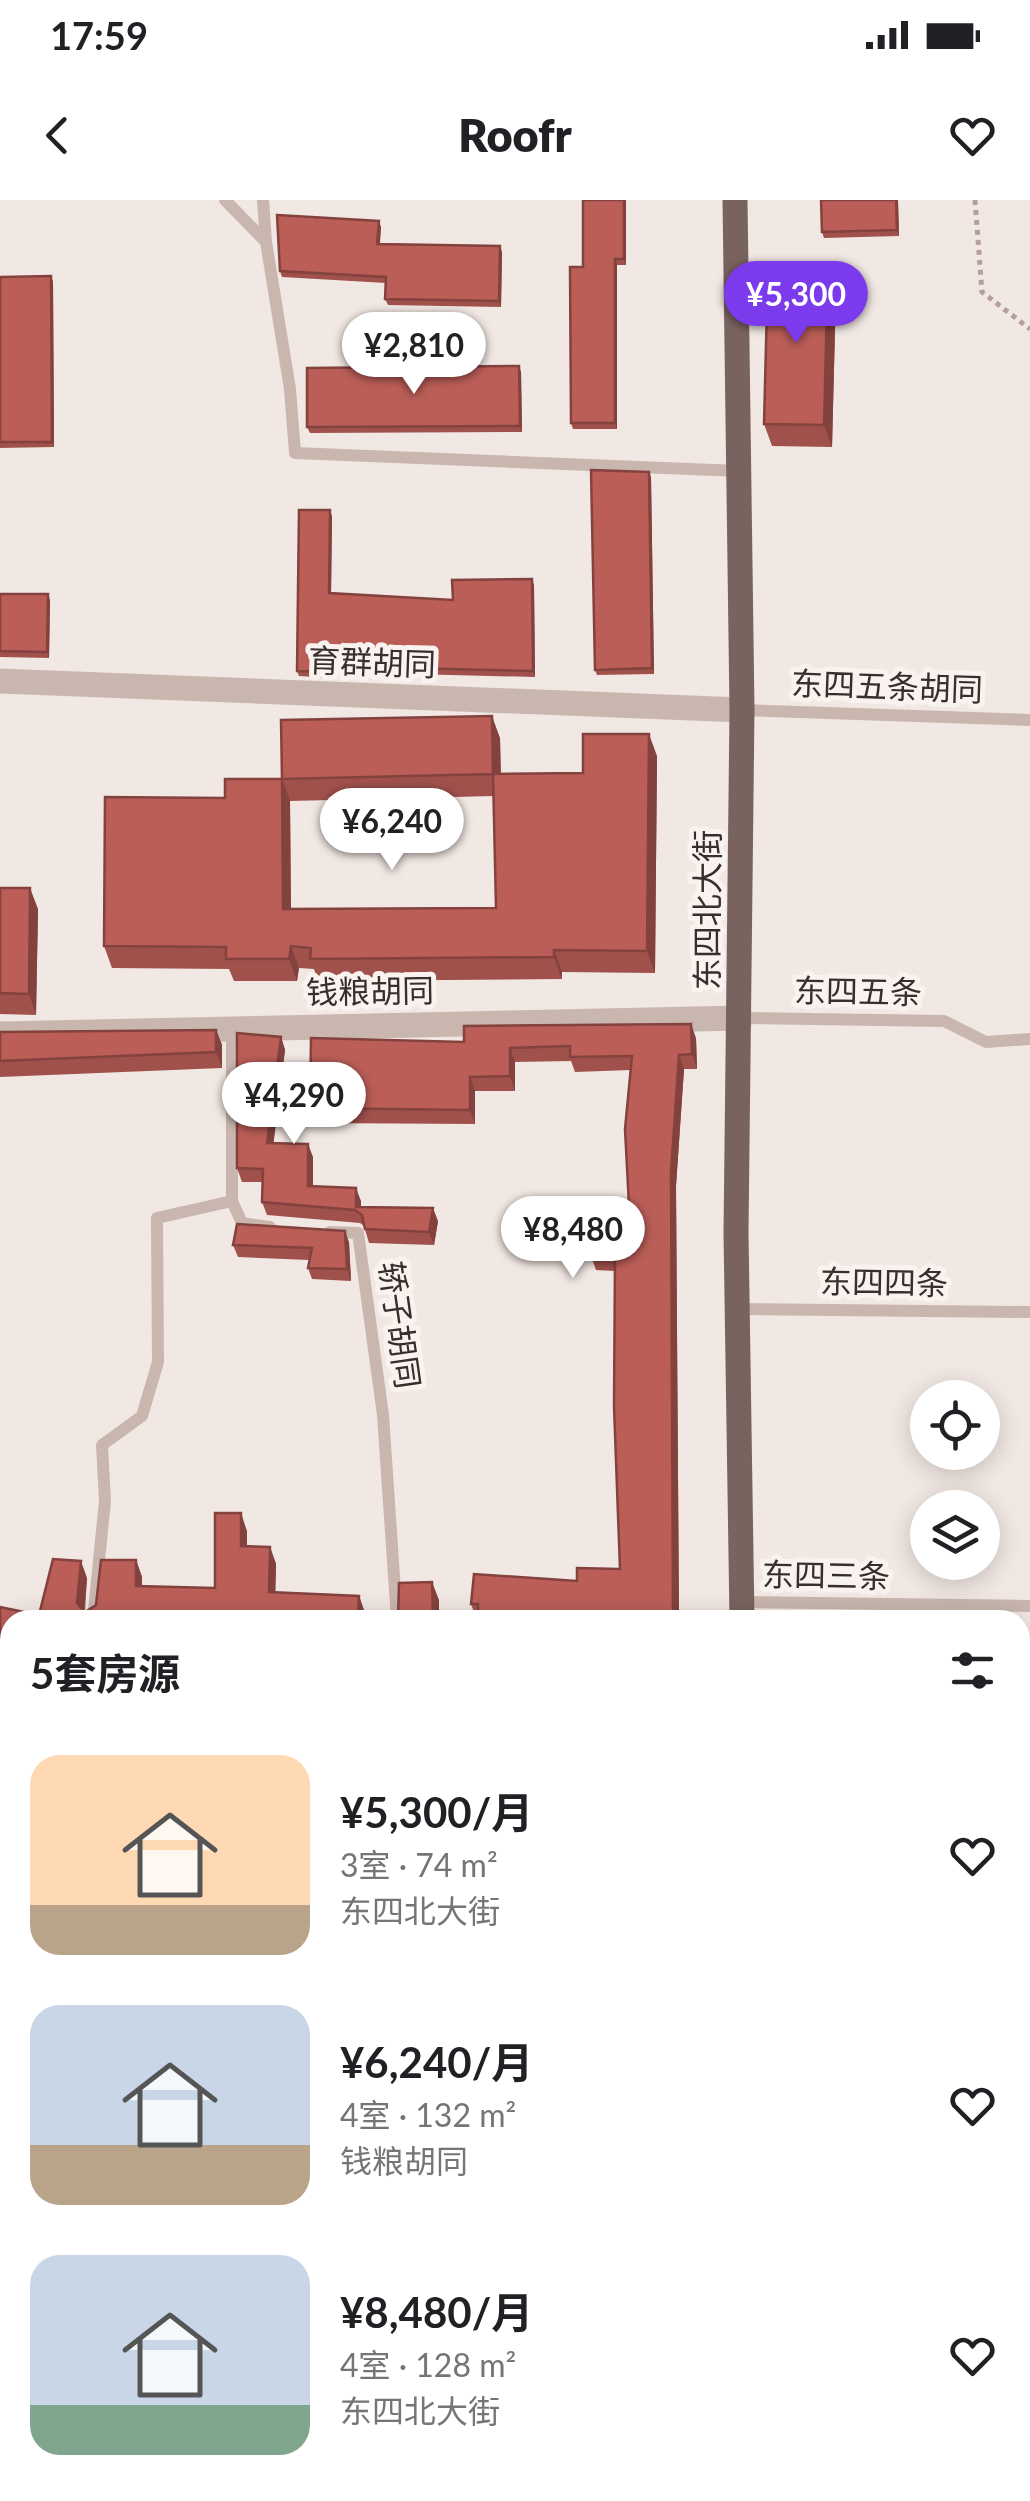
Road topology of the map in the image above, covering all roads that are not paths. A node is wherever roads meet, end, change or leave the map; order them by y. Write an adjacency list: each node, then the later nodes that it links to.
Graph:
1 (224, 200): 4 (lane)
2 (263, 200): 4 (lane)
3 (736, 200): 5 (main road, 东四北大街)
4 (266, 242): 5 (lane)
5 (739, 471): 7 (main road, 东四北大街)
6 (0, 681): 7 (street, 育群胡同)
7 (742, 710): 8 (lane, 东四五条胡同); 9 (main road, 东四北大街)
8 (1030, 720)
9 (741, 1018): 10 (street, 钱粮胡同); 12 (lane, 东四五条); 16 (main road, 东四北大街)
10 (232, 1027): 11 (street, 钱粮胡同); 13 (lane)
11 (0, 1034)
12 (1030, 1039)
13 (232, 1201): 14 (lane); 19 (lane)
14 (288, 1230)
15 (306, 1231): 20 (lane, 轿子胡同)
16 (737, 1309): 17 (lane, 东四四条); 21 (main road, 东四北大街)
17 (1030, 1312)
18 (1030, 1606): 22 (lane, 东四三条)
19 (95, 1610)
20 (396, 1610)
21 (742, 1610)
22 (886, 1610)
23 (0, 2006): 24 (street)
24 (0, 2147)

